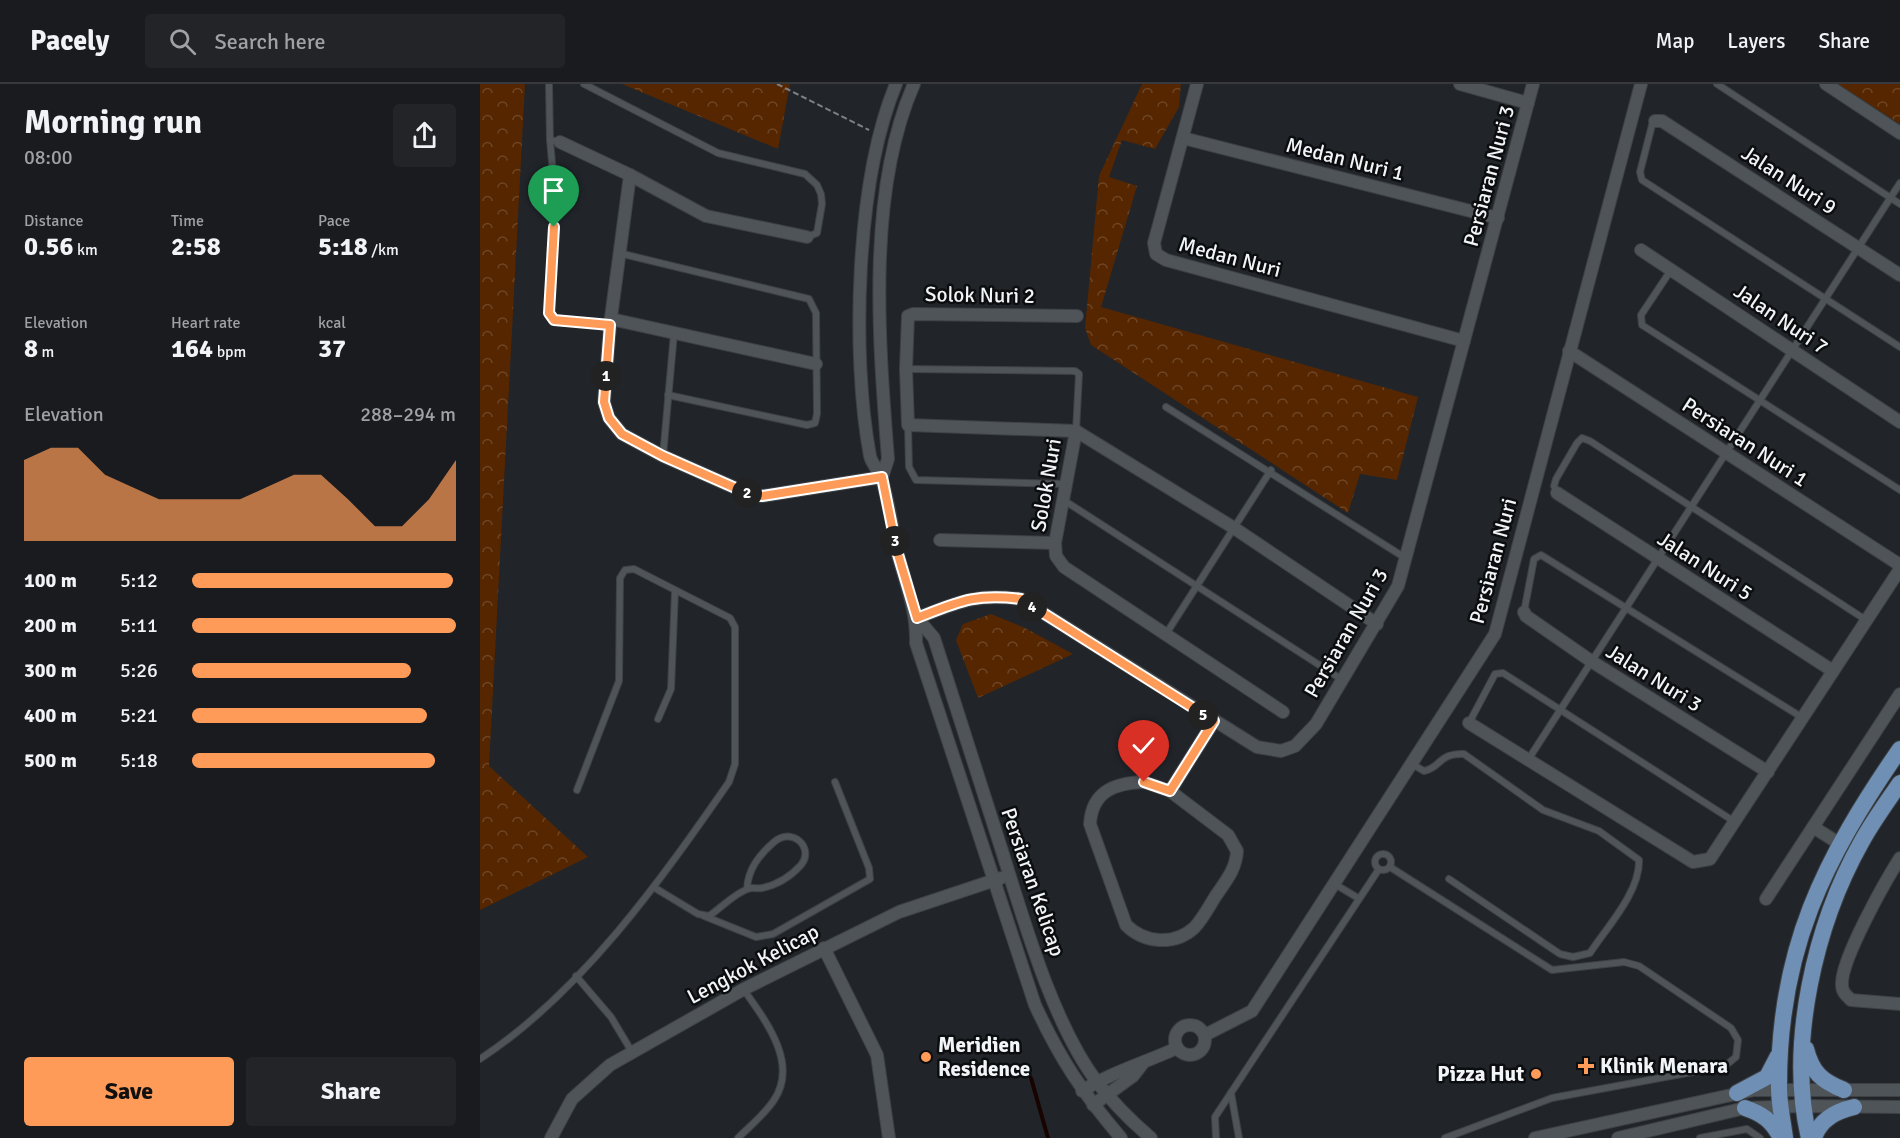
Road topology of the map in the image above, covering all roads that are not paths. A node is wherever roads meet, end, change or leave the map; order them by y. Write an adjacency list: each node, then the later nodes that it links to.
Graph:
1 (549, 84): 15 (lane)
2 (584, 84): 21 (lane)
3 (896, 84): 25 (street, Persiaran Kelicap)
4 (914, 84): 26 (street, Persiaran Kelicap)
5 (1197, 84): 14 (street, Medan Nuri)
6 (1460, 84): 11 (street)
7 (1533, 84): 11 (street, Persiaran Nuri 3)
8 (1641, 84): 36 (street, Persiaran Nuri)
9 (1717, 84): 18 (lane)
10 (1826, 84): 13 (street)
11 (1528, 103): 20 (street, Persiaran Nuri 3)
12 (1656, 121): 22 (street, Jalan Nuri 9); 29 (lane)
13 (1900, 133)
14 (1183, 138): 20 (street, Medan Nuri 1); 33 (street, Medan Nuri)
15 (555, 141): 16 (street); 31 (lane)
16 (630, 175): 21 (street); 24 (street)
17 (1900, 183): 18 (lane)
18 (1891, 198): 19 (lane); 22 (lane)
19 (1900, 204)
20 (1498, 218): 33 (street, Persiaran Nuri 3)
21 (807, 237)
22 (1858, 248): 28 (street, Jalan Nuri 9); 29 (lane)
23 (1641, 250): 27 (street, Jalan Nuri 7)
24 (618, 253): 31 (street); 37 (lane)
25 (864, 255): 26 (street); 48 (street, Persiaran Kelicap)
26 (881, 256): 48 (street, Persiaran Kelicap)
27 (1672, 270): 35 (street, Jalan Nuri 7); 40 (lane)
28 (1900, 274)
29 (1825, 298): 34 (lane); 35 (lane)
30 (1077, 316): 38 (street, Solok Nuri 2)
31 (611, 322): 32 (street); 46 (street)
32 (674, 333): 37 (street); 39 (lane)
33 (1464, 341): 57 (street, Persiaran Nuri 3)
34 (1900, 347)
35 (1792, 350): 40 (lane); 42 (street, Jalan Nuri 7)
36 (1569, 351): 45 (street, Persiaran Nuri 1); 81 (street, Persiaran Nuri)
37 (816, 364): 39 (lane)
38 (906, 369): 43 (street, Solok Nuri 2); 44 (lane)
39 (668, 395): 46 (lane)
40 (1761, 398): 45 (lane); 50 (lane)
41 (1166, 406): 47 (lane)
42 (1900, 422)
43 (908, 425): 44 (street); 49 (lane)
44 (1076, 431): 49 (street, Solok Nuri); 54 (street, Solok Nuri)
45 (1725, 454): 53 (lane); 59 (street, Persiaran Nuri 1)
46 (663, 456): 48 (street)
47 (1270, 470): 54 (lane); 57 (lane)
48 (882, 477): 65 (street, Persiaran Kelicap)
49 (1068, 484): 52 (street, Solok Nuri)
50 (1900, 490)
51 (1557, 494): 53 (lane); 58 (street, Jalan Nuri 5)
52 (1065, 501): 56 (street, Solok Nuri); 61 (lane)
53 (1691, 507): 58 (lane); 66 (lane)
54 (1234, 528): 61 (lane); 67 (street, Solok Nuri)
55 (940, 540): 56 (street)
56 (1055, 543): 68 (street, Solok Nuri)
57 (1408, 559): 67 (street, Persiaran Nuri 3)
58 (1658, 559): 63 (lane); 70 (street, Jalan Nuri 5)
59 (1900, 565)
60 (1900, 570): 66 (street)
61 (1197, 586): 68 (lane); 71 (lane)
62 (675, 591): 76 (lane); 85 (lane); 97 (lane)
63 (1625, 609): 64 (lane); 69 (lane); 75 (lane)
64 (1524, 612): 69 (street, Jalan Nuri 3)
65 (917, 618): 77 (street, Persiaran Nuri 3); 93 (street, Persiaran Kelicap); 95 (street, Persiaran Kelicap)
66 (1867, 620): 70 (street)
67 (1377, 624): 71 (street, Persiaran Nuri 3)
68 (1166, 635): 74 (street, Solok Nuri)
69 (1591, 661): 73 (lane); 82 (street, Jalan Nuri 3)
70 (1833, 671): 75 (street)
71 (1341, 679): 77 (street, Persiaran Nuri 3)
72 (1900, 694): 88 (street)
73 (1559, 711): 78 (lane); 80 (lane); 87 (lane)
74 (1283, 712)
75 (1803, 718): 82 (street)
76 (658, 719)
77 (1214, 721): 86 (street)
78 (1469, 723): 80 (street)
79 (1900, 749): 89 (main road)
80 (1527, 761): 87 (street)
81 (1412, 764): 94 (lane); 96 (street, Persiaran Nuri)
82 (1768, 772): 87 (street)
83 (835, 782): 101 (lane)
84 (1900, 783): 107 (main road)
85 (577, 790)
86 (1170, 791): 86 (street)
87 (1735, 822)
88 (1814, 826): 89 (street); 100 (street)
89 (1840, 844): 108 (main road)
90 (1900, 858): 105 (street)
91 (1389, 867): 92 (lane); 92 (lane); 133 (lane)
92 (1378, 869): 99 (lane)
93 (1009, 875): 95 (street, Lengkok Kelicap); 113 (street, Persiaran Kelicap)
94 (1449, 879)
95 (993, 881): 102 (street, Lengkok Kelicap); 116 (street, Persiaran Kelicap)
96 (1332, 882): 99 (lane); 106 (street, Persiaran Nuri)
97 (655, 888): 101 (lane); 103 (lane)
98 (747, 889): 98 (lane); 101 (lane)
99 (1358, 898): 117 (lane)
100 (1766, 898)
101 (704, 916)
102 (824, 948): 104 (street, Lengkok Kelicap); 128 (street)
103 (576, 976): 110 (lane); 111 (lane)
104 (744, 989): 110 (street, Lengkok Kelicap); 127 (lane)
105 (1900, 1004)
106 (1205, 1035): 109 (street); 109 (street)
107 (1804, 1042): 114 (main road); 121 (main road)
108 (1781, 1047): 118 (main road); 120 (main road)
109 (1177, 1048): 112 (street)
110 (632, 1052): 126 (street, Lengkok Kelicap)
111 (480, 1059)
112 (1143, 1063): 113 (street); 119 (street)
113 (1097, 1081): 116 (street); 119 (street, Persiaran Kelicap)
114 (1844, 1090): 115 (street); 121 (street)
115 (1900, 1090)
116 (1082, 1091): 122 (street, Persiaran Kelicap)
117 (1231, 1093): 131 (lane); 132 (lane)
118 (1737, 1093): 120 (street); 134 (street)
119 (1108, 1094): 122 (street); 130 (street, Persiaran Kelicap)
120 (1780, 1098): 121 (street); 125 (street); 138 (main road)
121 (1801, 1098): 123 (street); 139 (main road)
122 (1093, 1105): 129 (street, Persiaran Kelicap)
123 (1854, 1107): 124 (street); 140 (main road)
124 (1900, 1107)
125 (1745, 1108): 135 (street); 138 (main road)
126 (551, 1138)
127 (738, 1138)
128 (889, 1138)
129 (1121, 1138)
130 (1151, 1138)
131 (1216, 1138)
132 (1239, 1138)
133 (1445, 1138)
134 (1535, 1138)
135 (1618, 1138)
136 (1700, 1138): 137 (lane)
137 (1760, 1138)
138 (1783, 1138)
139 (1809, 1138)
140 (1814, 1138)

